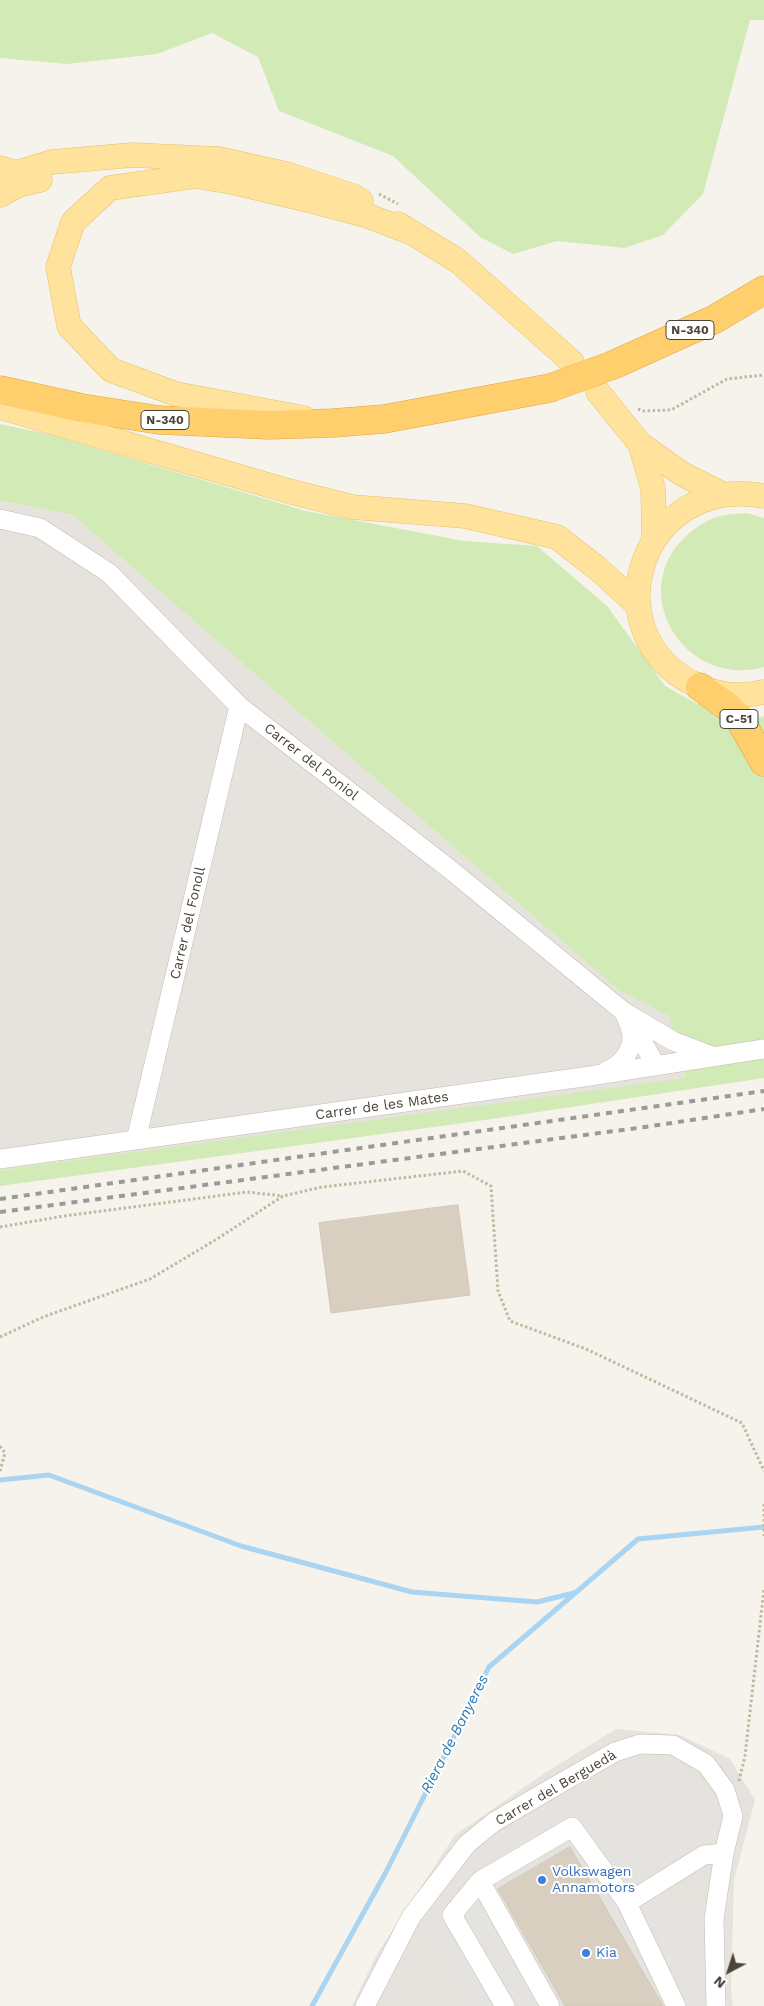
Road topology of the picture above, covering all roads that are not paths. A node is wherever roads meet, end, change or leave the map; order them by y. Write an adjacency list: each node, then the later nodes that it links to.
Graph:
1 (0, 168): 4 (main road)
2 (0, 194): 3 (main road)
3 (368, 216): 4 (main road); 10 (main road)
4 (410, 232): 6 (main road)
5 (764, 290): 10 (highway, N-340, bridge)
6 (572, 362)
7 (0, 390): 10 (highway, N-340)
8 (598, 392): 11 (main road)
9 (0, 407): 16 (main road)
10 (333, 423)
11 (640, 444): 12 (main road); 15 (main road)
12 (722, 494): 13 (main road); 15 (main road)
13 (764, 496)
14 (0, 519): 19 (street, Carrer del Poniol)
15 (654, 539): 16 (main road)
16 (639, 606): 17 (main road)
17 (700, 687): 18 (main road); 20 (highway, C-51)
18 (764, 692)
19 (239, 706): 21 (street, Carrer del Poniol); 26 (street, Carrer del Fonoll)
20 (764, 762)
21 (624, 1012): 23 (street, Carrer del Poniol); 24 (street, Carrer del Poniol); 25 (street)
22 (764, 1049): 23 (street, Carrer de les Mates)
23 (712, 1056): 24 (street, Carrer de les Mates)
24 (656, 1066): 25 (street, Carrer de les Mates)
25 (590, 1076): 26 (street, Carrer de les Mates)
26 (136, 1140): 27 (street, Carrer de les Mates)
27 (0, 1159)
28 (724, 1853): 30 (street); 31 (street, Carrer del Berguedà); 35 (street, Carrer del Berguedà)
29 (480, 1881): 30 (street); 32 (street); 33 (street)
30 (628, 1903): 34 (street)
31 (365, 2006)
32 (505, 2006)
33 (550, 2006)
34 (676, 2006)
35 (716, 2006)

